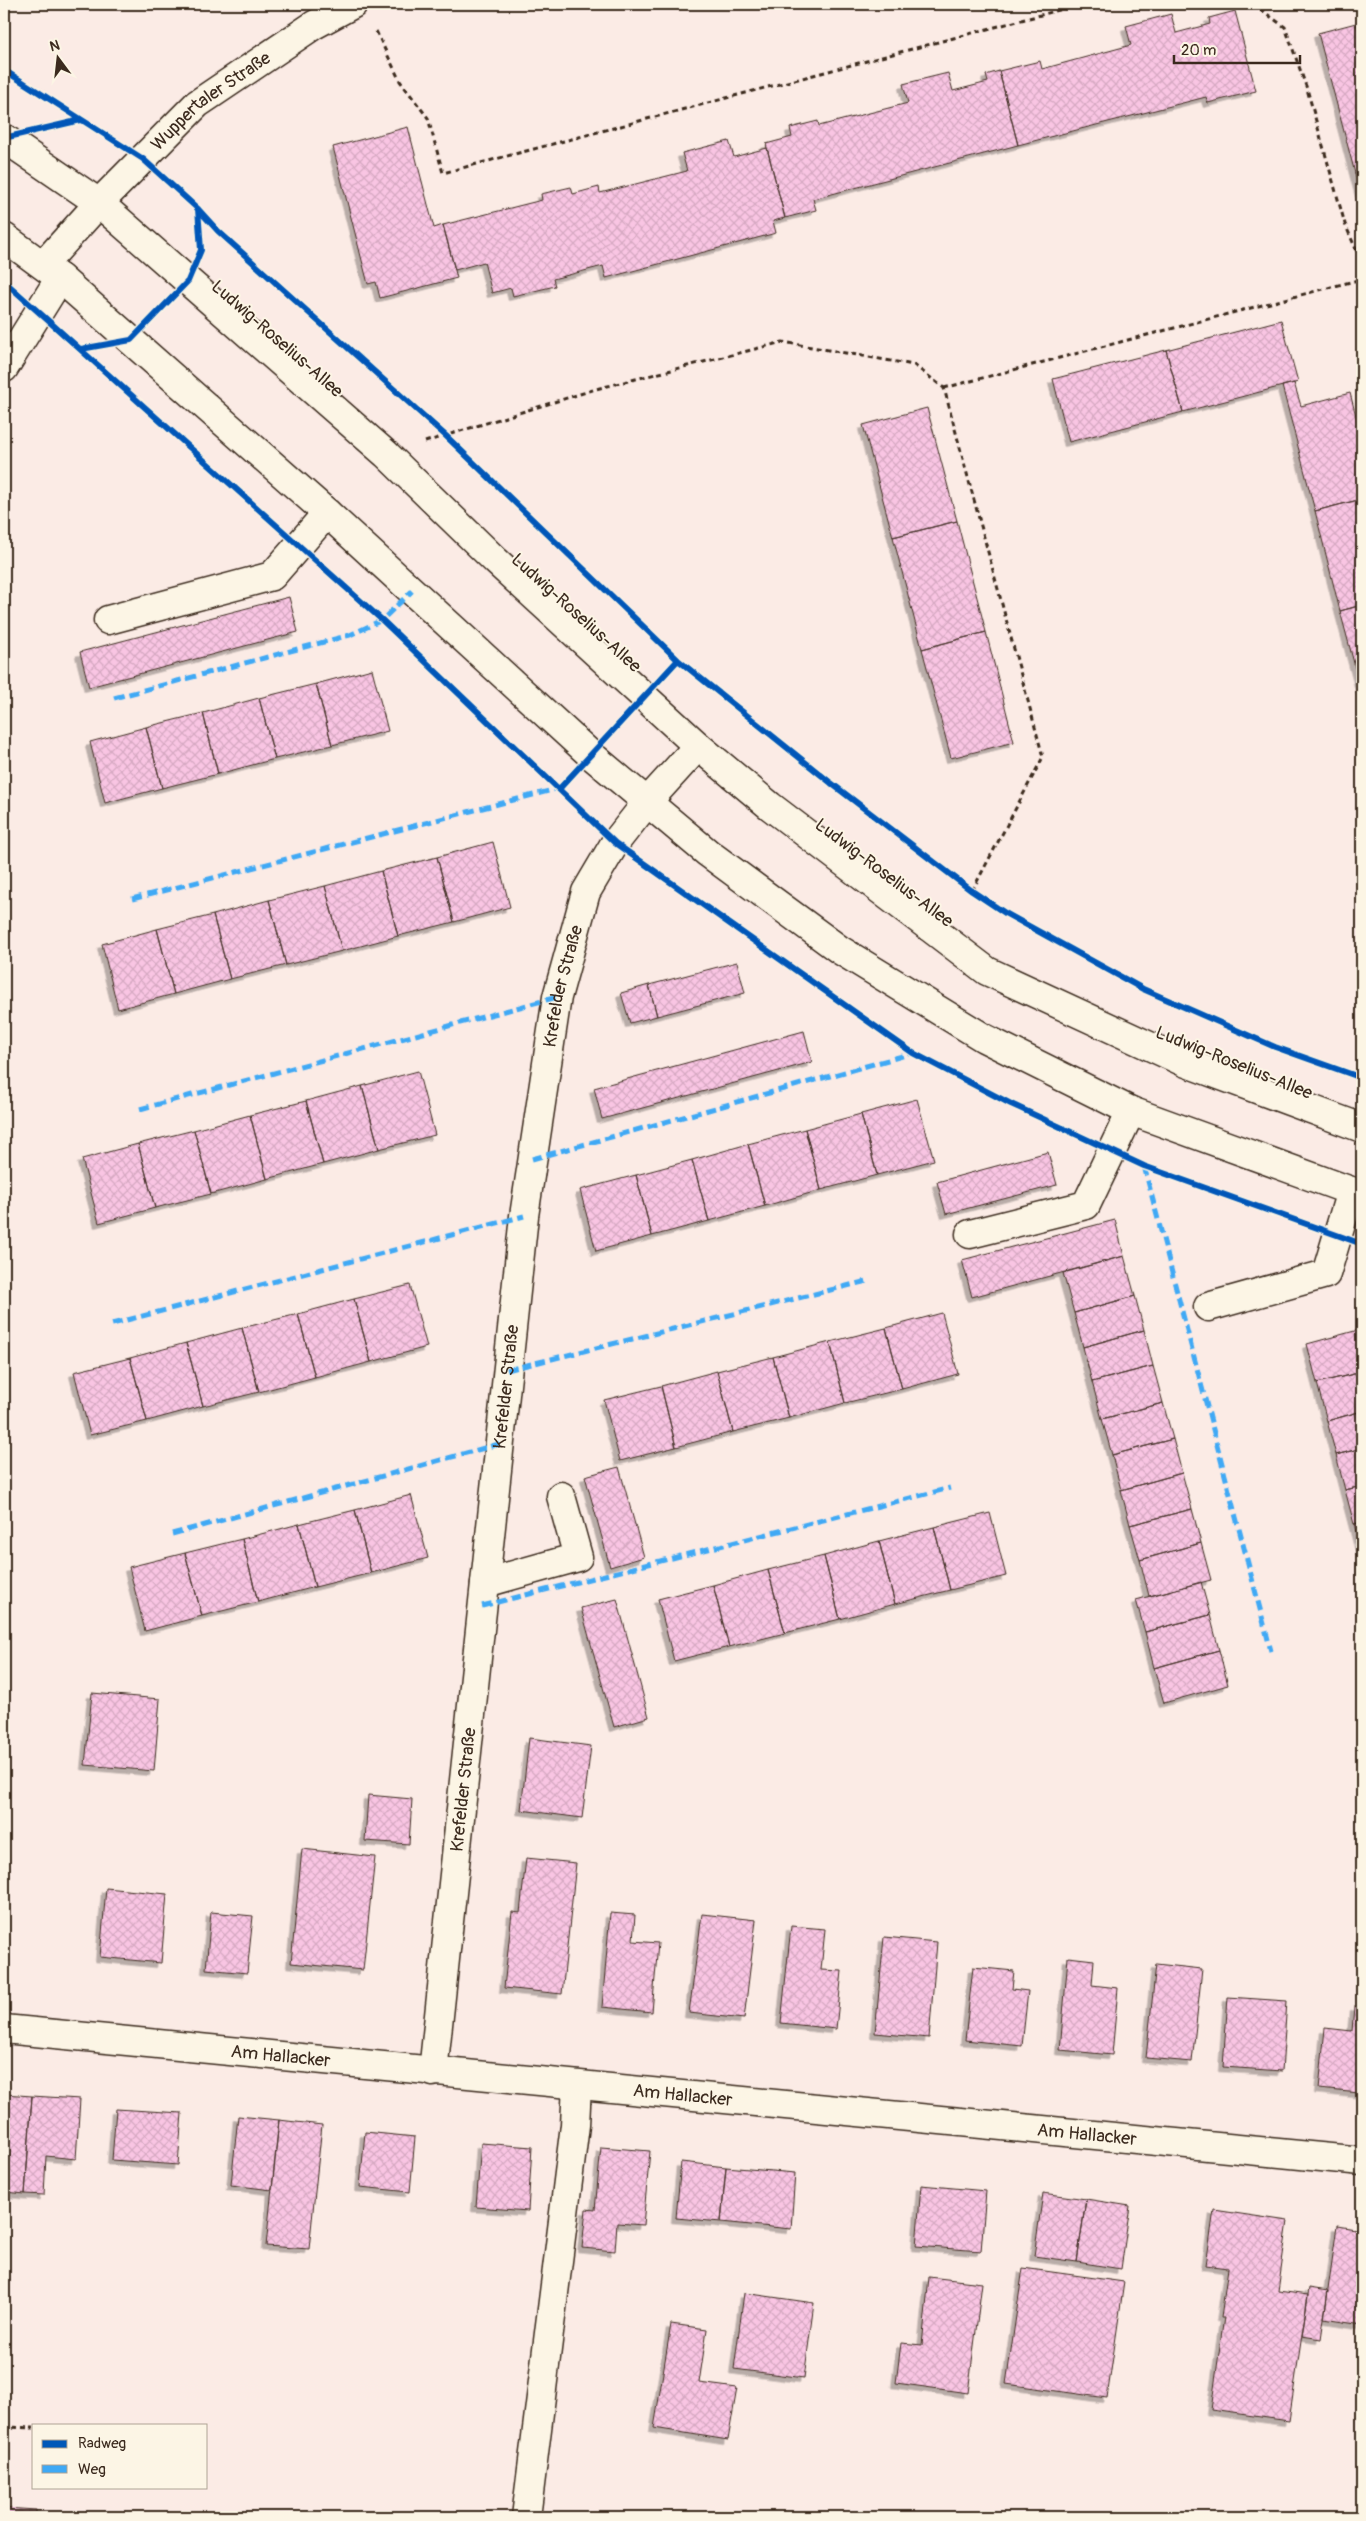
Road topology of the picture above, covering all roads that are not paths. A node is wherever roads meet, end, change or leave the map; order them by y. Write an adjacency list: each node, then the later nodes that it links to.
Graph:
1 (353, 4): 3 (main road, Wuppertaler Straße)
2 (4, 138): 3 (main road, Ludwig-Roselius-Allee)
3 (99, 204): 5 (main road, Wuppertaler Straße); 9 (main road, Ludwig-Roselius-Allee)
4 (4, 237): 5 (main road)
5 (52, 271): 6 (main road, Wuppertaler Straße); 7 (main road)
6 (4, 368)
7 (326, 513): 8 (main road); 10 (main road)
8 (108, 620)
9 (698, 746): 10 (main road, Krefelder Straße); 12 (main road, Ludwig-Roselius-Allee)
10 (648, 801): 11 (main road); 17 (main road, Krefelder Straße)
11 (1131, 1111): 13 (main road); 14 (main road)
12 (1362, 1128)
13 (1356, 1193): 15 (main road)
14 (970, 1234)
15 (1208, 1307)
16 (561, 1496): 17 (main road)
17 (485, 1583): 19 (main road, Krefelder Straße)
18 (4, 2029): 19 (main road, Am Hallacker)
19 (433, 2072): 20 (main road, Am Hallacker)
20 (577, 2085): 21 (main road, Am Hallacker); 22 (main road)
21 (1362, 2161)
22 (526, 2517)

